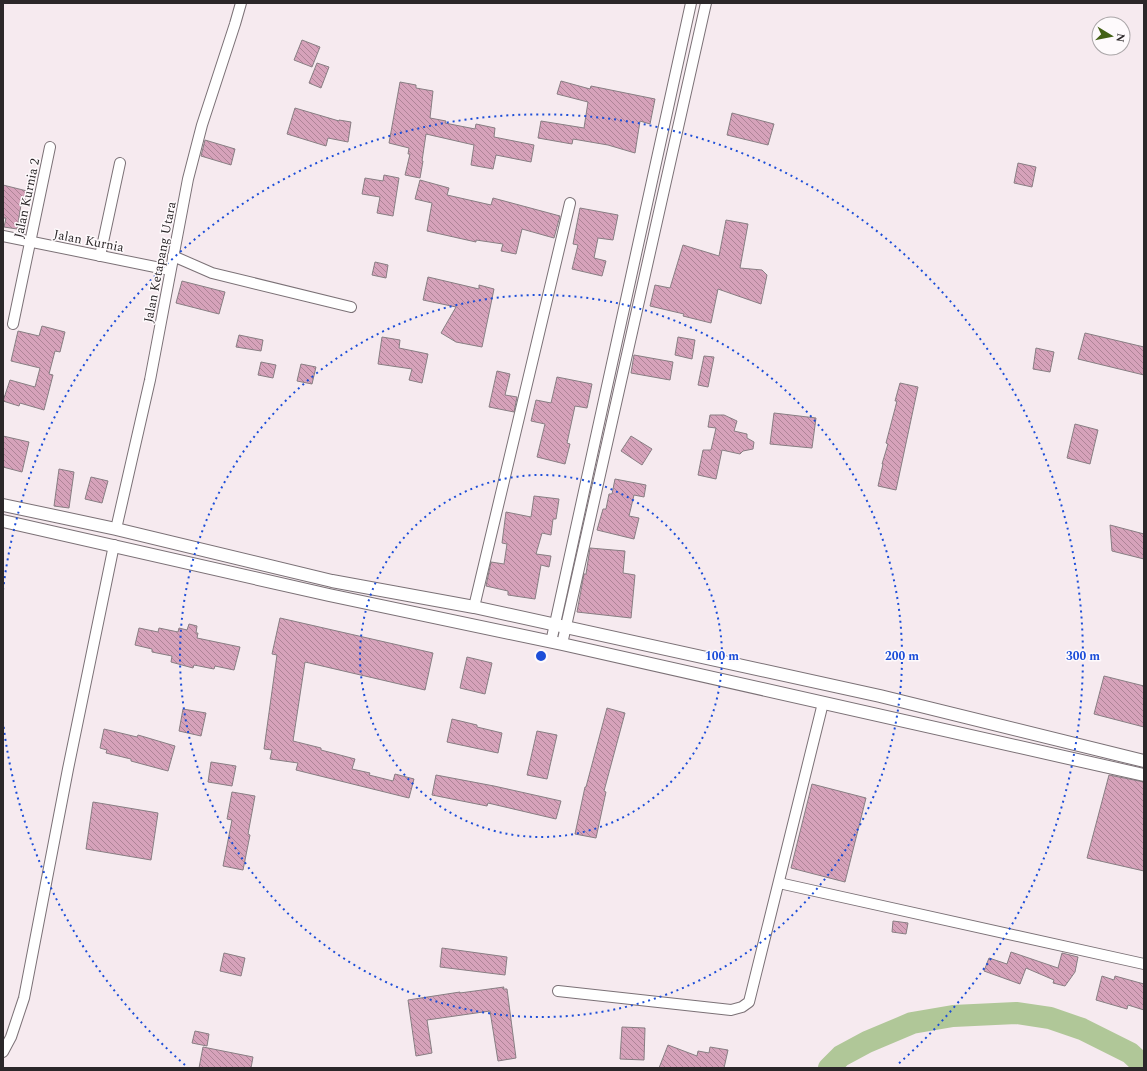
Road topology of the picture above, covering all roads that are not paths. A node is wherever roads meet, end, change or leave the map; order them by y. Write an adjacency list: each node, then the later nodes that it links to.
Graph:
1 (241, 3): 12 (street, Jalan Ketapang Utara)
2 (691, 3): 6 (street)
3 (706, 3): 7 (street)
4 (50, 147): 10 (street, Jalan Kurnia 2)
5 (120, 163): 11 (street)
6 (648, 198): 7 (street); 23 (street)
7 (661, 201): 23 (street)
8 (570, 203): 22 (street)
9 (3, 236): 10 (street, Jalan Kurnia)
10 (30, 241): 11 (street, Jalan Kurnia); 15 (street, Jalan Kurnia 2)
11 (100, 256): 13 (street, Jalan Kurnia)
12 (172, 256): 13 (street, Jalan Ketapang Utara); 14 (street)
13 (170, 270): 18 (street, Jalan Ketapang Utara)
14 (351, 306)
15 (13, 324)
16 (3, 505): 18 (street)
17 (3, 521): 19 (street)
18 (116, 529): 20 (street)
19 (114, 546): 21 (street); 31 (street)
20 (332, 581): 21 (street); 22 (street)
21 (329, 595): 24 (street)
22 (474, 607): 23 (street)
23 (560, 625): 24 (street); 26 (street)
24 (556, 643): 25 (street)
25 (823, 703): 27 (street); 28 (street)
26 (1144, 761)
27 (1144, 775)
28 (779, 883): 29 (street); 30 (street)
29 (1144, 964)
30 (558, 991)
31 (3, 1052)

